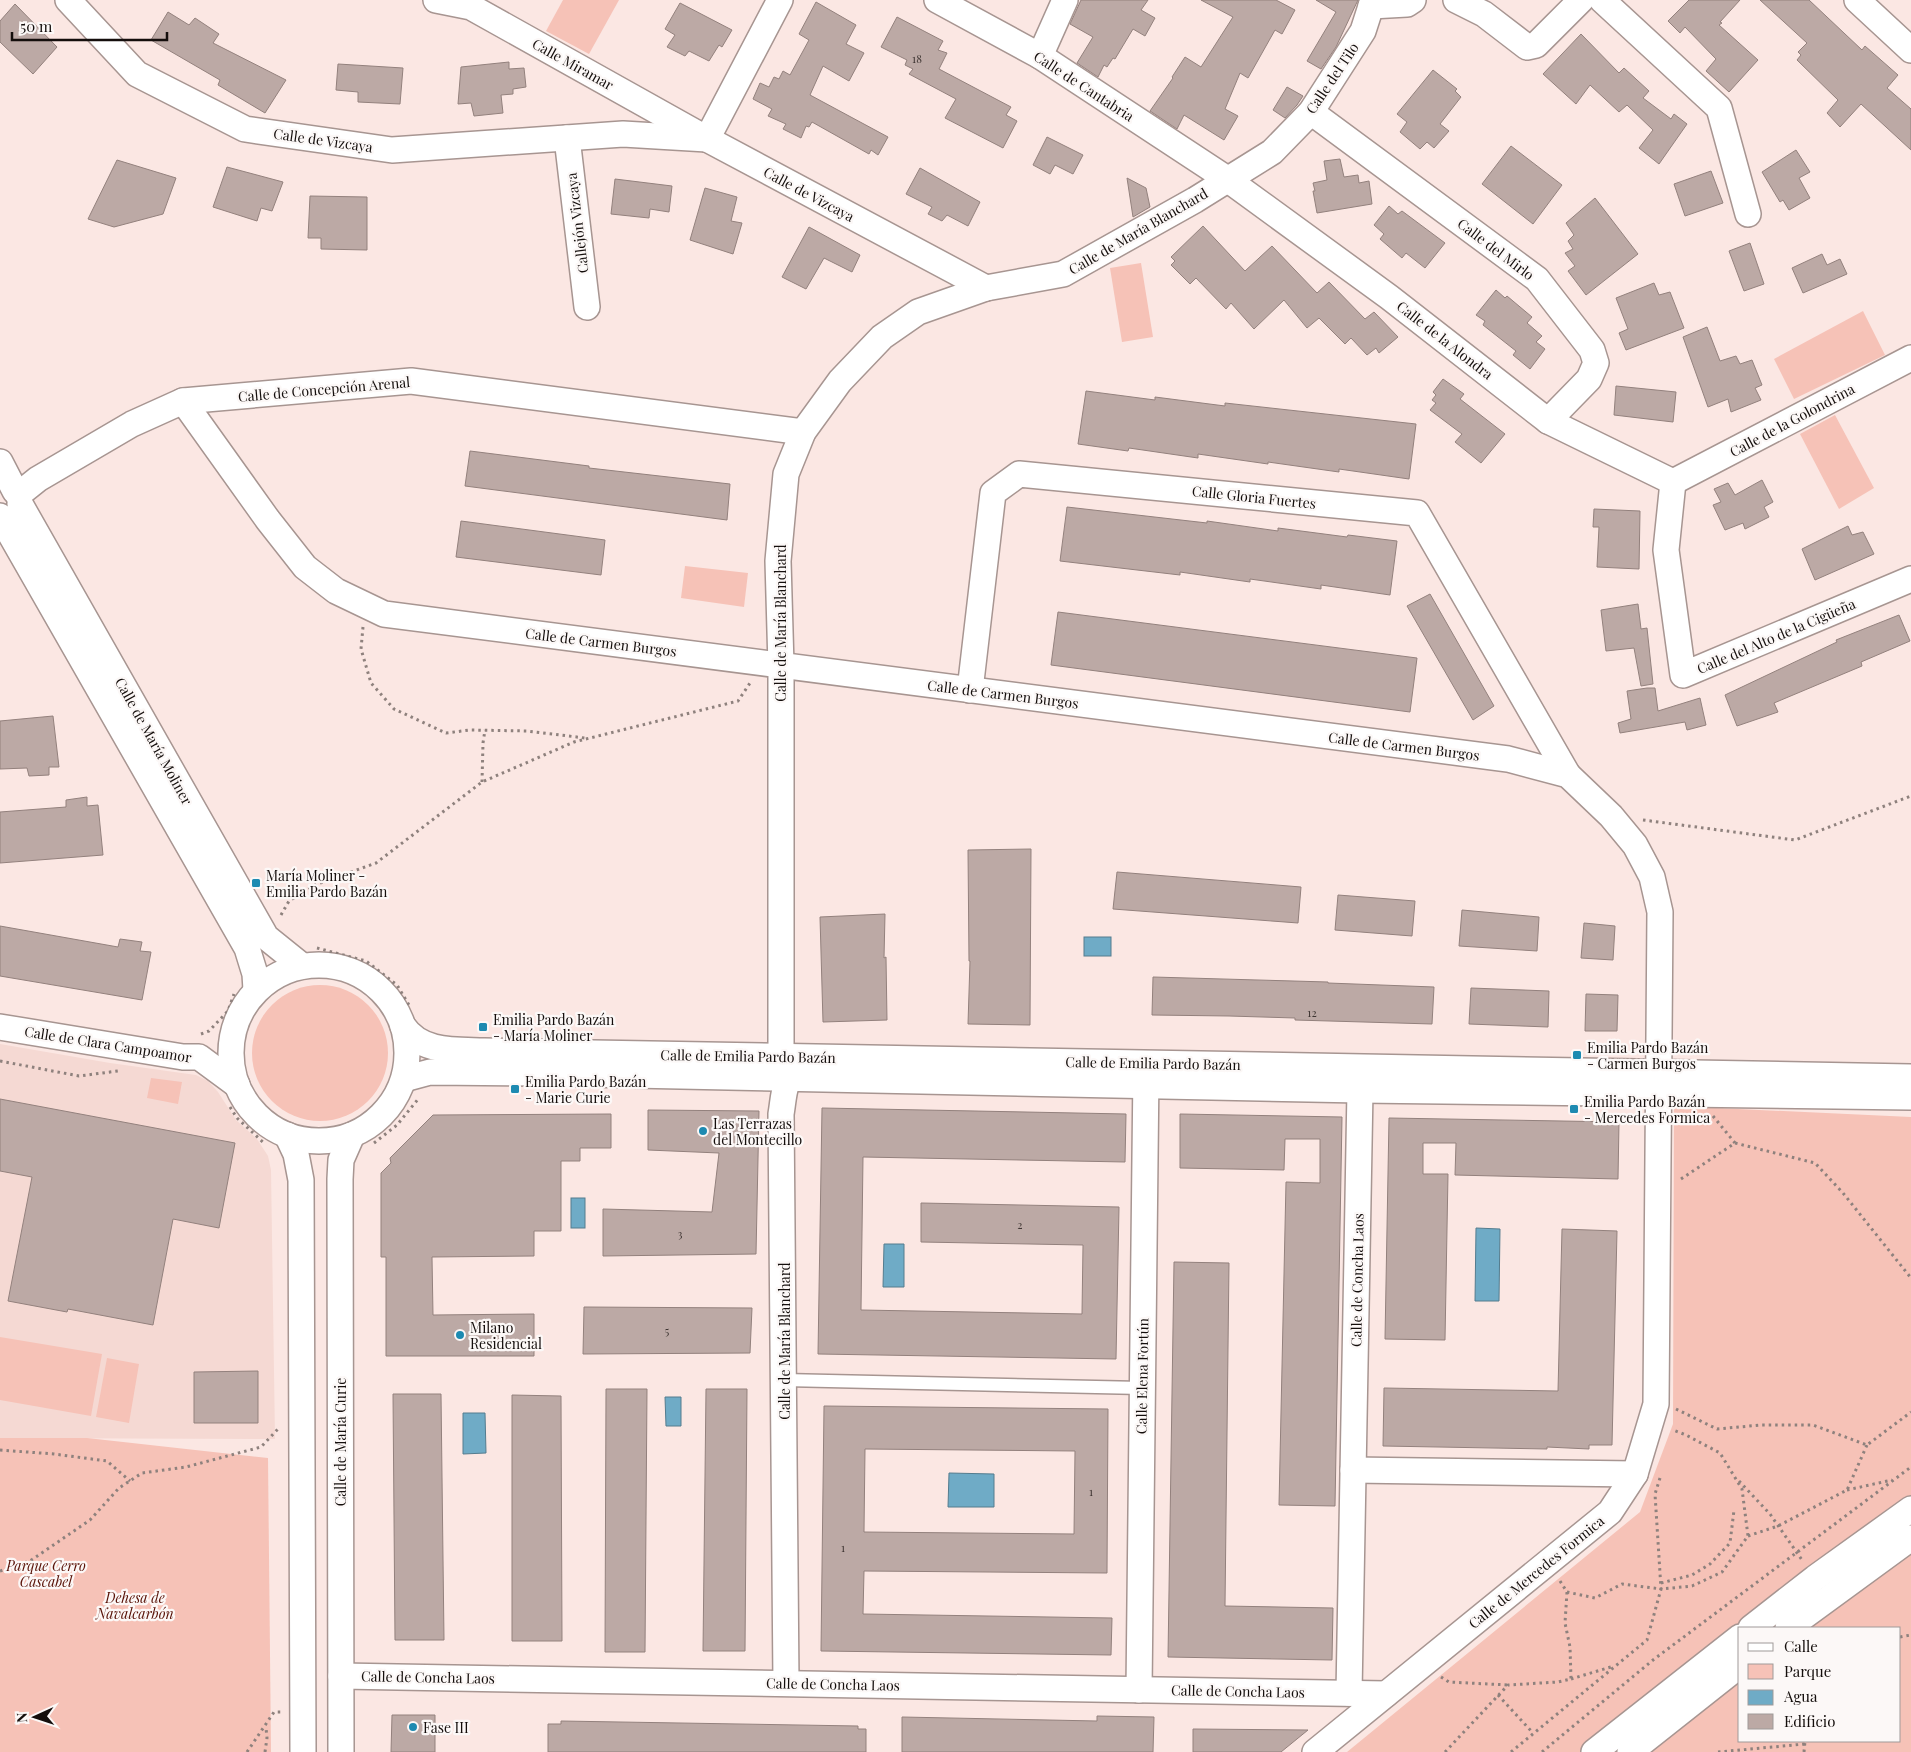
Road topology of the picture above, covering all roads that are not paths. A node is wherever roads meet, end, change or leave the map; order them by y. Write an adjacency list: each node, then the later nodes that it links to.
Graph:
1 (68, 0): 17 (street, Calle de Vizcaya)
2 (436, 0): 14 (street, Calle Miramar)
3 (780, 0): 18 (street)
4 (937, 0): 13 (street, Calle de Cantabria)
5 (1065, 0): 13 (street)
6 (1413, 0): 11 (street)
7 (1456, 0): 8 (street)
8 (1581, 0)
9 (1602, 0): 20 (street)
10 (1857, 0): 12 (street)
11 (1372, 3): 15 (street, Calle del Tilo)
12 (1911, 50)
13 (1040, 56): 19 (street, Calle de Cantabria)
14 (633, 98): 16 (street); 18 (street, Calle Miramar)
15 (1311, 112): 19 (street, Calle del Tilo); 25 (street, Calle del Mirlo)
16 (623, 134): 17 (street, Calle de Vizcaya); 18 (street, Calle de Vizcaya)
17 (567, 138): 22 (street, Callejón Vizcaya)
18 (707, 139): 21 (street, Calle de Vizcaya)
19 (1227, 179): 21 (street, Calle de María Blanchard); 25 (street, Calle de la Alondra)
20 (1748, 214)
21 (986, 288): 26 (street, Calle de María Blanchard)
22 (587, 307)
23 (1911, 358): 28 (street, Calle de la Golondrina)
24 (183, 401): 26 (street, Calle de Concepción Arenal); 29 (street, Calle de Concepción Arenal); 31 (street, Calle de Carmen Burgos)
25 (1548, 421): 28 (street, Calle de la Alondra)
26 (803, 432): 31 (street, Calle de María Blanchard)
27 (0, 462): 29 (street, Calle de María Moliner)
28 (1673, 482): 30 (street, Calle del Alto de la Cigüeña)
29 (9, 502): 34 (street, Calle de María Moliner); 35 (street, Calle de María Moliner)
30 (1911, 579)
31 (781, 666): 32 (street, Calle de Carmen Burgos); 40 (street, Calle de María Blanchard)
32 (970, 690): 33 (street, Calle de Carmen Burgos); 33 (street, Calle Gloria Fuertes)
33 (1568, 775): 43 (street, Calle de Carmen Burgos)
34 (309, 957): 35 (street); 36 (street)
35 (244, 994): 38 (street)
36 (407, 1015): 40 (street, Calle de Emilia Pardo Bazán); 44 (street)
37 (0, 1027): 39 (street, Calle de Clara Campoamor)
38 (230, 1030): 39 (street); 46 (street)
39 (196, 1047): 46 (street, Calle de Clara Campoamor)
40 (784, 1068): 41 (street, Calle de Emilia Pardo Bazán); 41 (street, Calle de Emilia Pardo Bazán); 44 (street, Calle de Emilia Pardo Bazán); 50 (street, Calle de María Blanchard)
41 (1146, 1074): 43 (street, Calle de Emilia Pardo Bazán); 45 (street, Calle de Emilia Pardo Bazán); 51 (street, Calle Elena Fortún)
42 (1911, 1077): 43 (street, Calle de Emilia Pardo Bazán)
43 (1658, 1083): 45 (street, Calle de Emilia Pardo Bazán); 47 (street, Calle de Emilia Pardo Bazán); 53 (street, Calle de Mercedes Formica)
44 (404, 1088): 49 (street)
45 (1360, 1090): 52 (street, Calle de Concha Laos)
46 (233, 1097): 48 (street)
47 (1911, 1097)
48 (274, 1139): 49 (street); 66 (street)
49 (364, 1139): 60 (street, Calle de María Curie)
50 (784, 1380): 51 (lane); 61 (street, Calle de María Blanchard)
51 (1142, 1388): 62 (street, Calle Elena Fortún)
52 (1353, 1470): 53 (street); 63 (street, Calle de Concha Laos)
53 (1635, 1474): 64 (street, Calle de Mercedes Formica)
54 (1911, 1509): 56 (street)
55 (1911, 1538): 57 (street)
56 (1752, 1627)
57 (1789, 1627)
58 (1738, 1639): 69 (street)
59 (1738, 1667): 70 (street)
60 (341, 1676): 61 (street, Calle de Concha Laos); 67 (street, Calle de María Curie)
61 (786, 1683): 62 (street, Calle de Concha Laos)
62 (1139, 1690): 63 (street, Calle de Concha Laos)
63 (1337, 1693): 64 (street, Calle de Concha Laos); 65 (street, Calle de Concha Laos)
64 (1386, 1694): 65 (street, Calle de Mercedes Formica)
65 (1337, 1734): 68 (street, Calle de Mercedes Formica)
66 (303, 1752)
67 (341, 1752)
68 (1315, 1752)
69 (1594, 1752)
70 (1630, 1752)

